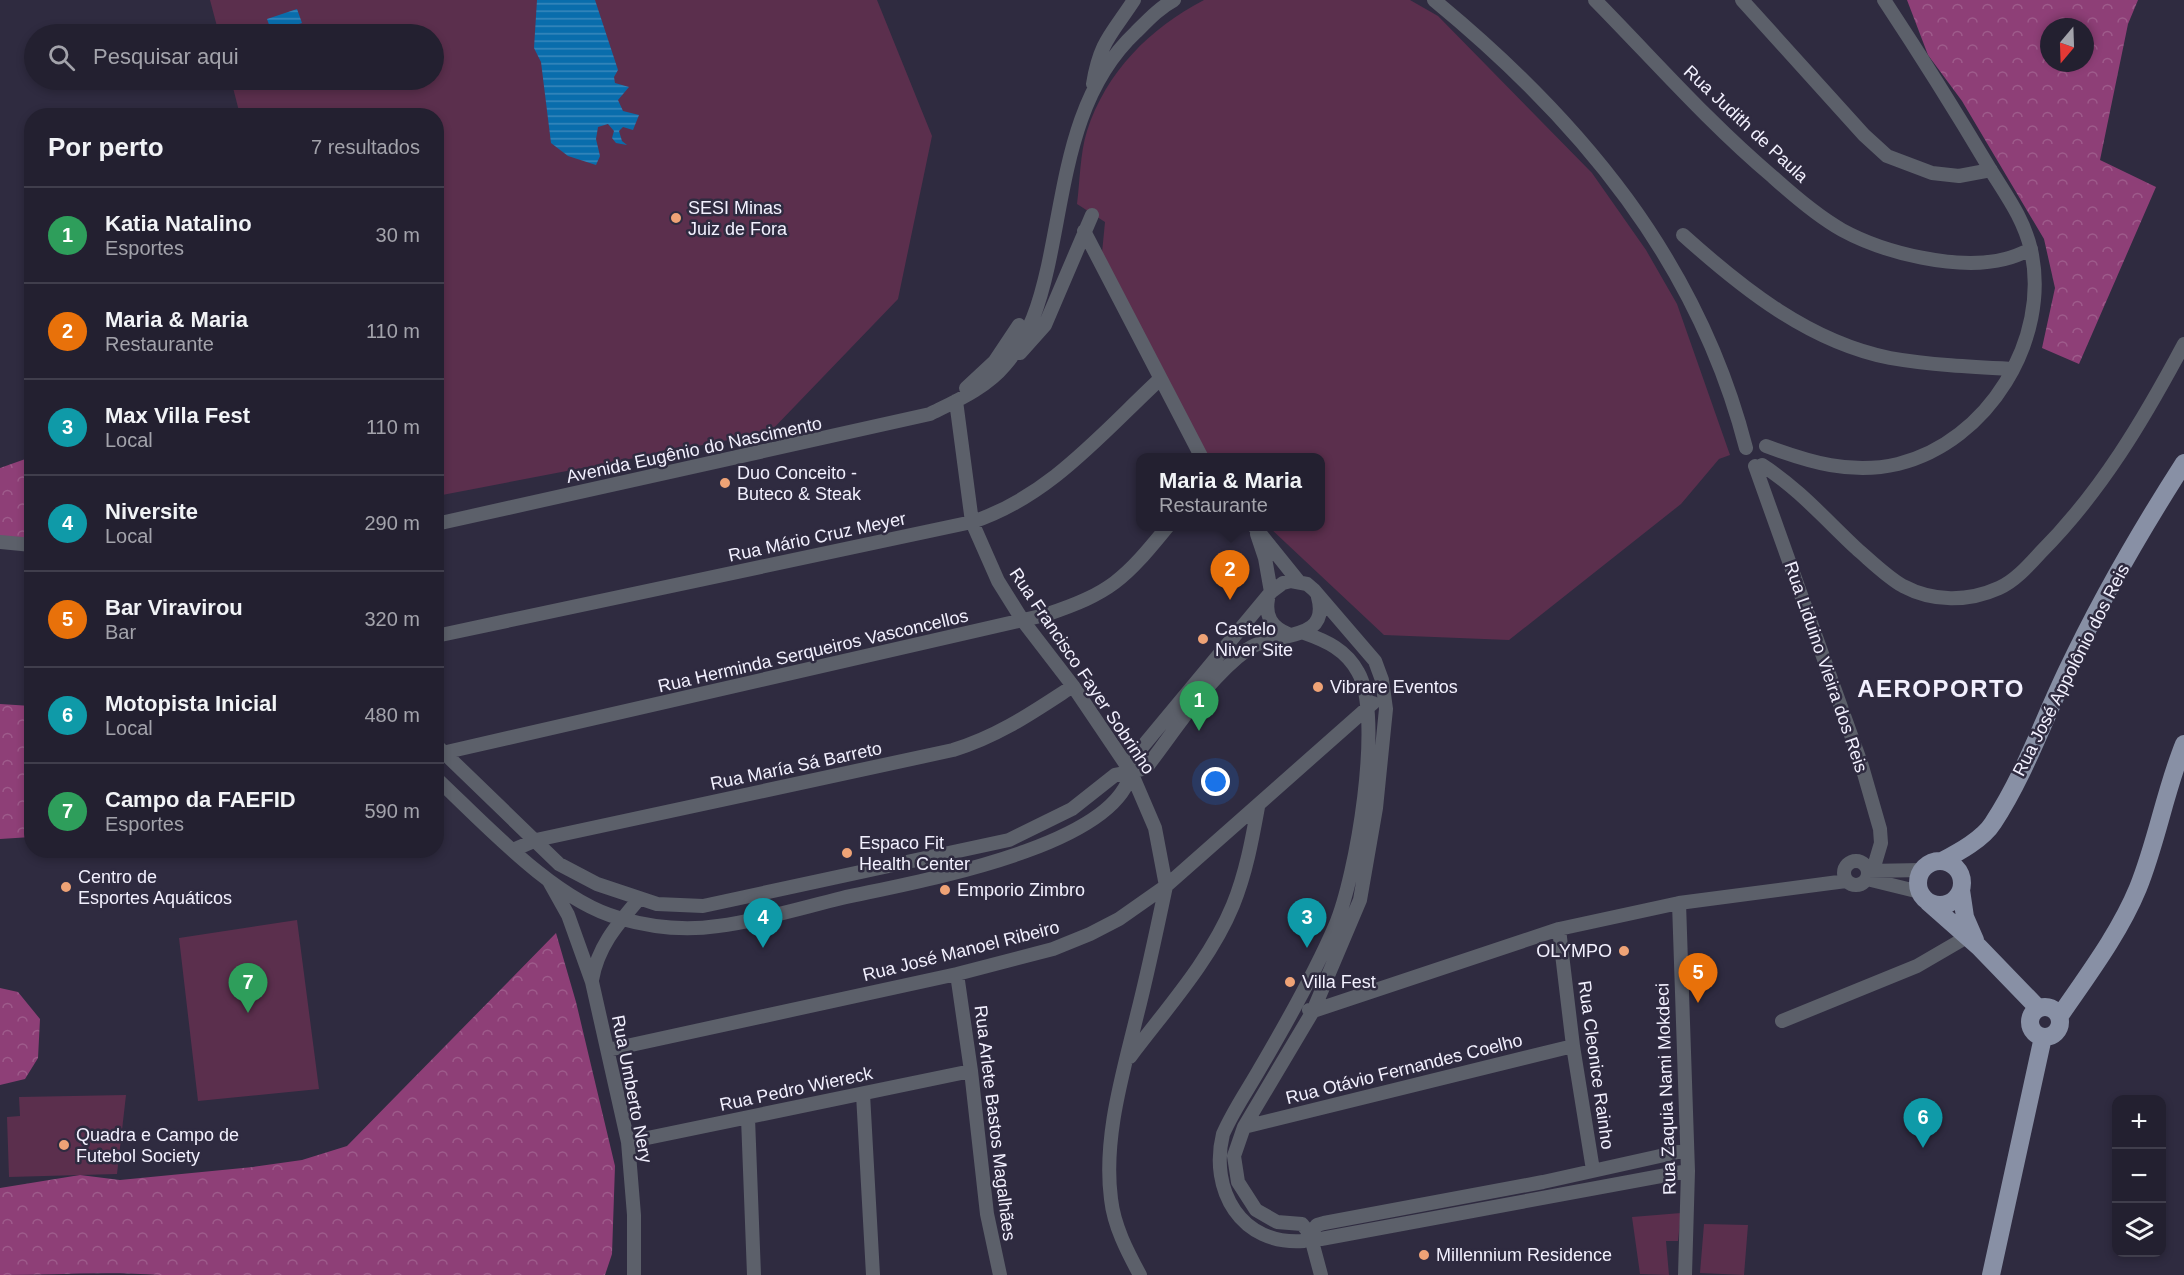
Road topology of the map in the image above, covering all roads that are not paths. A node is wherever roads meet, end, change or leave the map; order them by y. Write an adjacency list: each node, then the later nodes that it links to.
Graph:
1 (1134, 0): 7 (street)
2 (1174, 0): 7 (street, Avenida Eugênio do Nascimento)
3 (1434, 0): 20 (street)
4 (1595, 0): 13 (street, Rua Judith de Paula)
5 (1742, 0): 8 (street)
6 (1884, 0): 8 (street)
7 (1093, 89): 12 (street, Avenida Eugênio do Nascimento)
8 (1991, 170): 13 (street)
9 (1092, 215): 10 (street)
10 (1084, 231): 15 (street); 17 (street)
11 (1683, 235): 16 (street)
12 (1054, 238): 15 (street, Avenida Eugênio do Nascimento); 18 (street, Avenida Eugênio do Nascimento)
13 (2031, 249): 16 (street)
14 (2184, 344): 20 (street)
15 (1005, 366): 18 (street, Avenida Eugênio do Nascimento)
16 (2013, 369): 20 (street)
17 (1159, 380): 19 (street); 23 (street, Rua Mário Cruz Meyer)
18 (956, 401): 22 (street, Avenida Eugênio do Nascimento); 23 (street, Rua Francisco Fayer Sobrinho)
19 (1199, 453)
20 (1759, 453): 56 (street, Rua Liduino Vieira dos Reis)
21 (2184, 463): 52 (main road, Rua José Appolônio dos Reis)
22 (444, 522)
23 (972, 522): 32 (street, Rua Francisco Fayer Sobrinho); 34 (street, Rua Mário Cruz Meyer)
24 (1164, 531): 32 (street, Rua Herminda Serqueiros Vasconcellos)
25 (1255, 531): 30 (street)
26 (1257, 531): 29 (street)
27 (0, 542): 28 (street)
28 (24, 544)
29 (1299, 582): 30 (street); 31 (street)
30 (1270, 596): 35 (street); 38 (street)
31 (1318, 597): 33 (street); 37 (street)
32 (1023, 621): 36 (street, Rua Francisco Fayer Sobrinho); 42 (street, Rua Herminda Serqueiros Vasconcellos)
33 (1304, 633): 35 (street); 39 (street)
34 (444, 634)
35 (1288, 634): 40 (street)
36 (1073, 686): 44 (street, Rua Francisco Fayer Sobrinho); 49 (street, Rua María Sá Barreto)
37 (1384, 694): 39 (street, Rua José Manoel Ribeiro); 48 (street)
38 (1175, 706): 40 (street); 44 (street)
39 (1368, 708): 46 (street, Rua José Manoel Ribeiro); 47 (street)
40 (1186, 715): 44 (street)
41 (2184, 744): 77 (main road)
42 (444, 749)
43 (444, 755): 49 (street)
44 (1131, 772): 50 (street); 53 (street); 59 (street, Rua Francisco Fayer Sobrinho)
45 (444, 785): 51 (street)
46 (1258, 807): 59 (street, Rua José Manoel Ribeiro); 82 (street)
47 (1361, 808): 48 (street); 62 (street)
48 (1376, 808): 66 (street)
49 (536, 840): 51 (street, Rua María Sá Barreto); 65 (street)
50 (977, 848): 53 (street); 55 (street)
51 (513, 850): 58 (street)
52 (1942, 861): 54 (main road); 60 (main road)
53 (983, 866): 61 (street)
54 (1922, 870): 56 (street); 64 (main road)
55 (870, 872): 61 (street); 63 (street)
56 (1869, 873): 57 (street); 57 (street); 64 (street)
57 (1845, 875): 67 (street)
58 (546, 876): 69 (street); 73 (street, Rua Umberto Nery)
59 (1166, 886): 72 (street, Rua José Manoel Ribeiro); 82 (street, Rua Francisco Fayer Sobrinho)
60 (1961, 890): 64 (main road); 71 (main road)
61 (873, 891): 68 (street)
62 (1345, 896): 66 (street); 74 (street)
63 (752, 897): 65 (street); 68 (street)
64 (1924, 897): 71 (main road)
65 (639, 898): 69 (street, Rua Umberto Nery)
66 (1360, 900): 76 (street)
67 (1679, 903): 70 (street); 88 (street, Rua Zaquia Nami Mokdeci)
68 (756, 918): 69 (street)
69 (622, 919): 73 (street, Rua Umberto Nery)
70 (1559, 929): 76 (street); 80 (street, Rua Cleonice Rainho)
71 (1973, 939): 75 (main road); 78 (street)
72 (957, 974): 81 (street, Rua José Manoel Ribeiro); 83 (street, Rua Arlete Bastos Magalhães)
73 (592, 982): 81 (street, Rua Umberto Nery)
74 (1296, 1004): 76 (street); 91 (street)
75 (2038, 1008): 77 (main road); 79 (main road)
76 (1313, 1011): 86 (street)
77 (2059, 1017): 79 (main road)
78 (1782, 1021)
79 (2042, 1042): 99 (main road)
80 (1573, 1046): 86 (street, Rua Otávio Fernandes Coelho); 89 (street, Rua Cleonice Rainho)
81 (608, 1050): 87 (street, Rua Umberto Nery)
82 (1126, 1063): 96 (street, Rua Francisco Fayer Sobrinho)
83 (971, 1071): 84 (street, Rua Pedro Wiereck); 95 (street, Rua Arlete Bastos Magalhães)
84 (863, 1094): 85 (street, Rua Pedro Wiereck); 94 (street)
85 (748, 1118): 87 (street, Rua Pedro Wiereck); 93 (street)
86 (1244, 1127): 91 (street)
87 (628, 1142): 92 (street, Rua Umberto Nery)
88 (1687, 1150): 89 (street); 90 (street, Rua Zaquia Nami Mokdeci)
89 (1593, 1170): 91 (street)
90 (1688, 1171): 91 (street); 98 (street, Rua Zaquia Nami Mokdeci)
91 (1310, 1234): 97 (street)
92 (634, 1275)
93 (754, 1275)
94 (873, 1275)
95 (1000, 1275)
96 (1140, 1275)
97 (1321, 1275)
98 (1685, 1275)
99 (1991, 1275)

